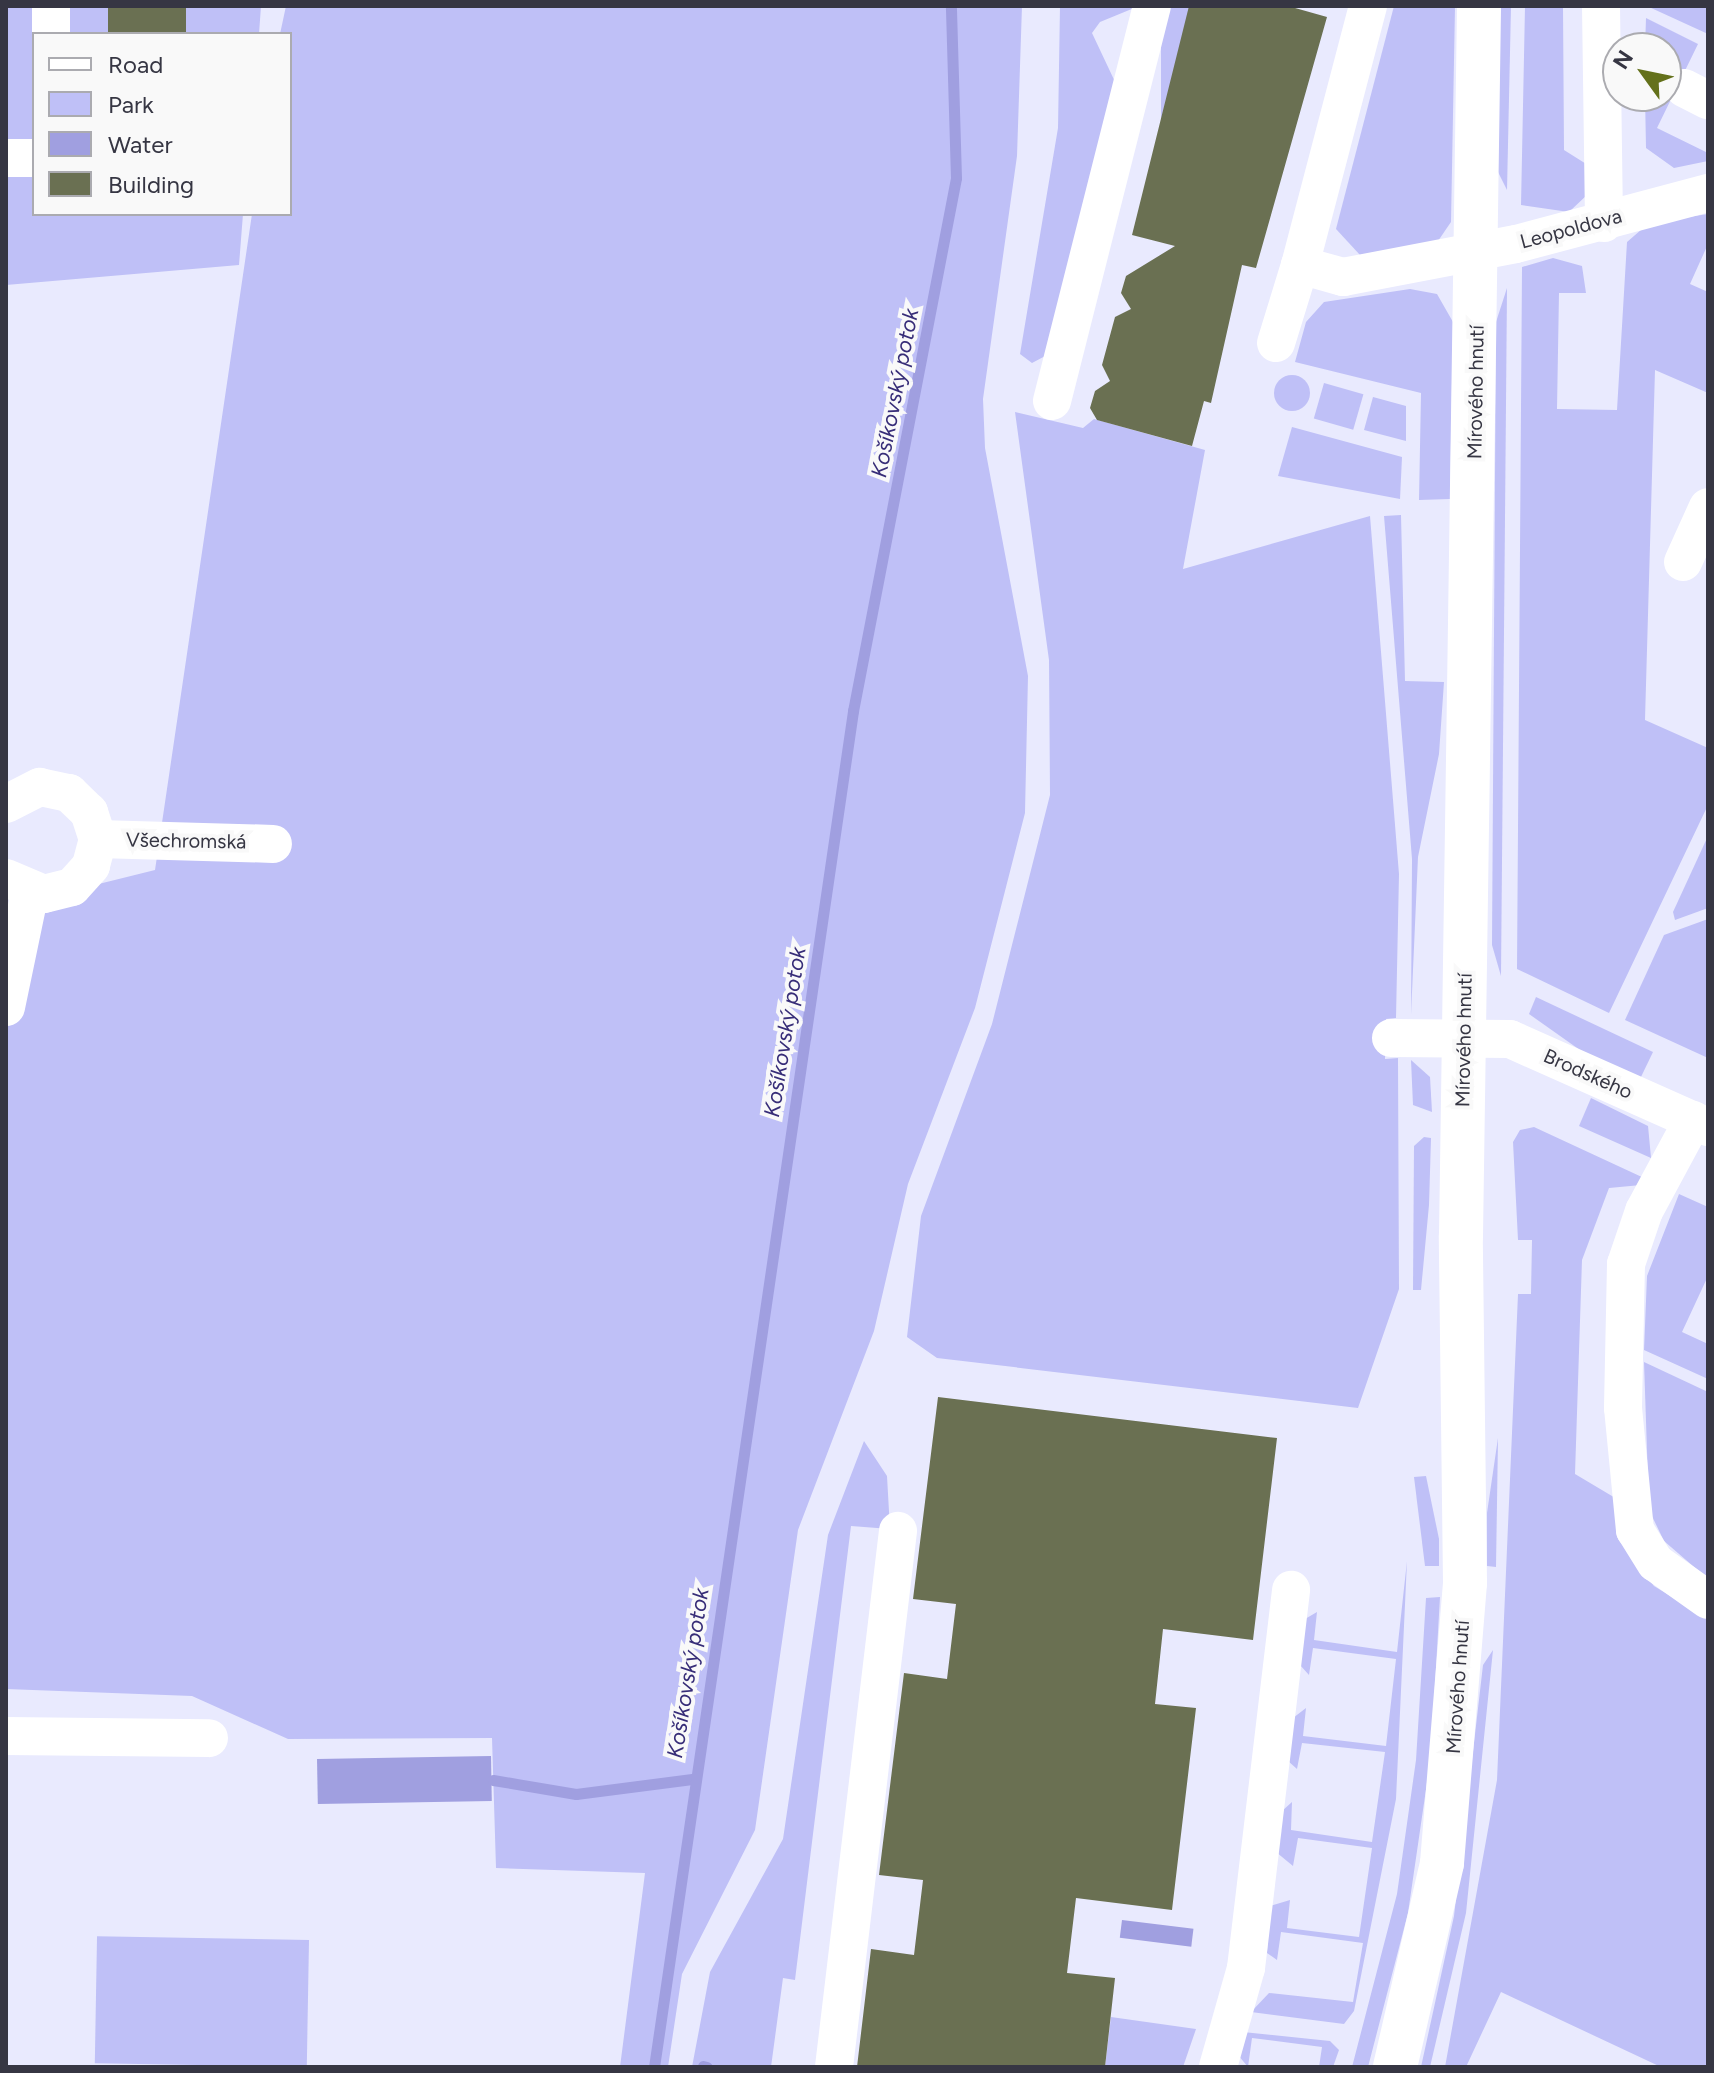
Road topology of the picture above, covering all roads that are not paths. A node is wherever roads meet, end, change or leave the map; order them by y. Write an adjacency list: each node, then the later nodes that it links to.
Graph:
1 (51, 6): 6 (street)
2 (1152, 6): 14 (street)
3 (1368, 6): 12 (street)
4 (1479, 6): 11 (main road, Mírového hnutí)
5 (1601, 6): 10 (street)
6 (51, 32)
7 (6, 158): 8 (street)
8 (32, 158)
9 (1708, 193): 10 (street, Leopoldova)
10 (1604, 223): 11 (street, Leopoldova)
11 (1479, 251): 12 (street, Leopoldova); 22 (main road, Mírového hnutí)
12 (1300, 265): 13 (street)
13 (1276, 343)
14 (1052, 401)
15 (1708, 507): 16 (street)
16 (1683, 562)
17 (6, 804): 18 (street, Všechromská)
18 (98, 839): 19 (street, Všechromská); 20 (street, Všechromská)
19 (273, 844)
20 (18, 885): 21 (street)
21 (6, 1007)
22 (1465, 1037): 23 (street, Brodského); 24 (street, Brodského); 32 (main road, Mírového hnutí)
23 (1391, 1038)
24 (1700, 1123): 27 (street)
25 (898, 1531): 30 (street)
26 (1291, 1590): 31 (street)
27 (1708, 1600)
28 (6, 1736): 29 (street)
29 (209, 1738)
30 (834, 2067)
31 (1218, 2067)
32 (1395, 2067)

